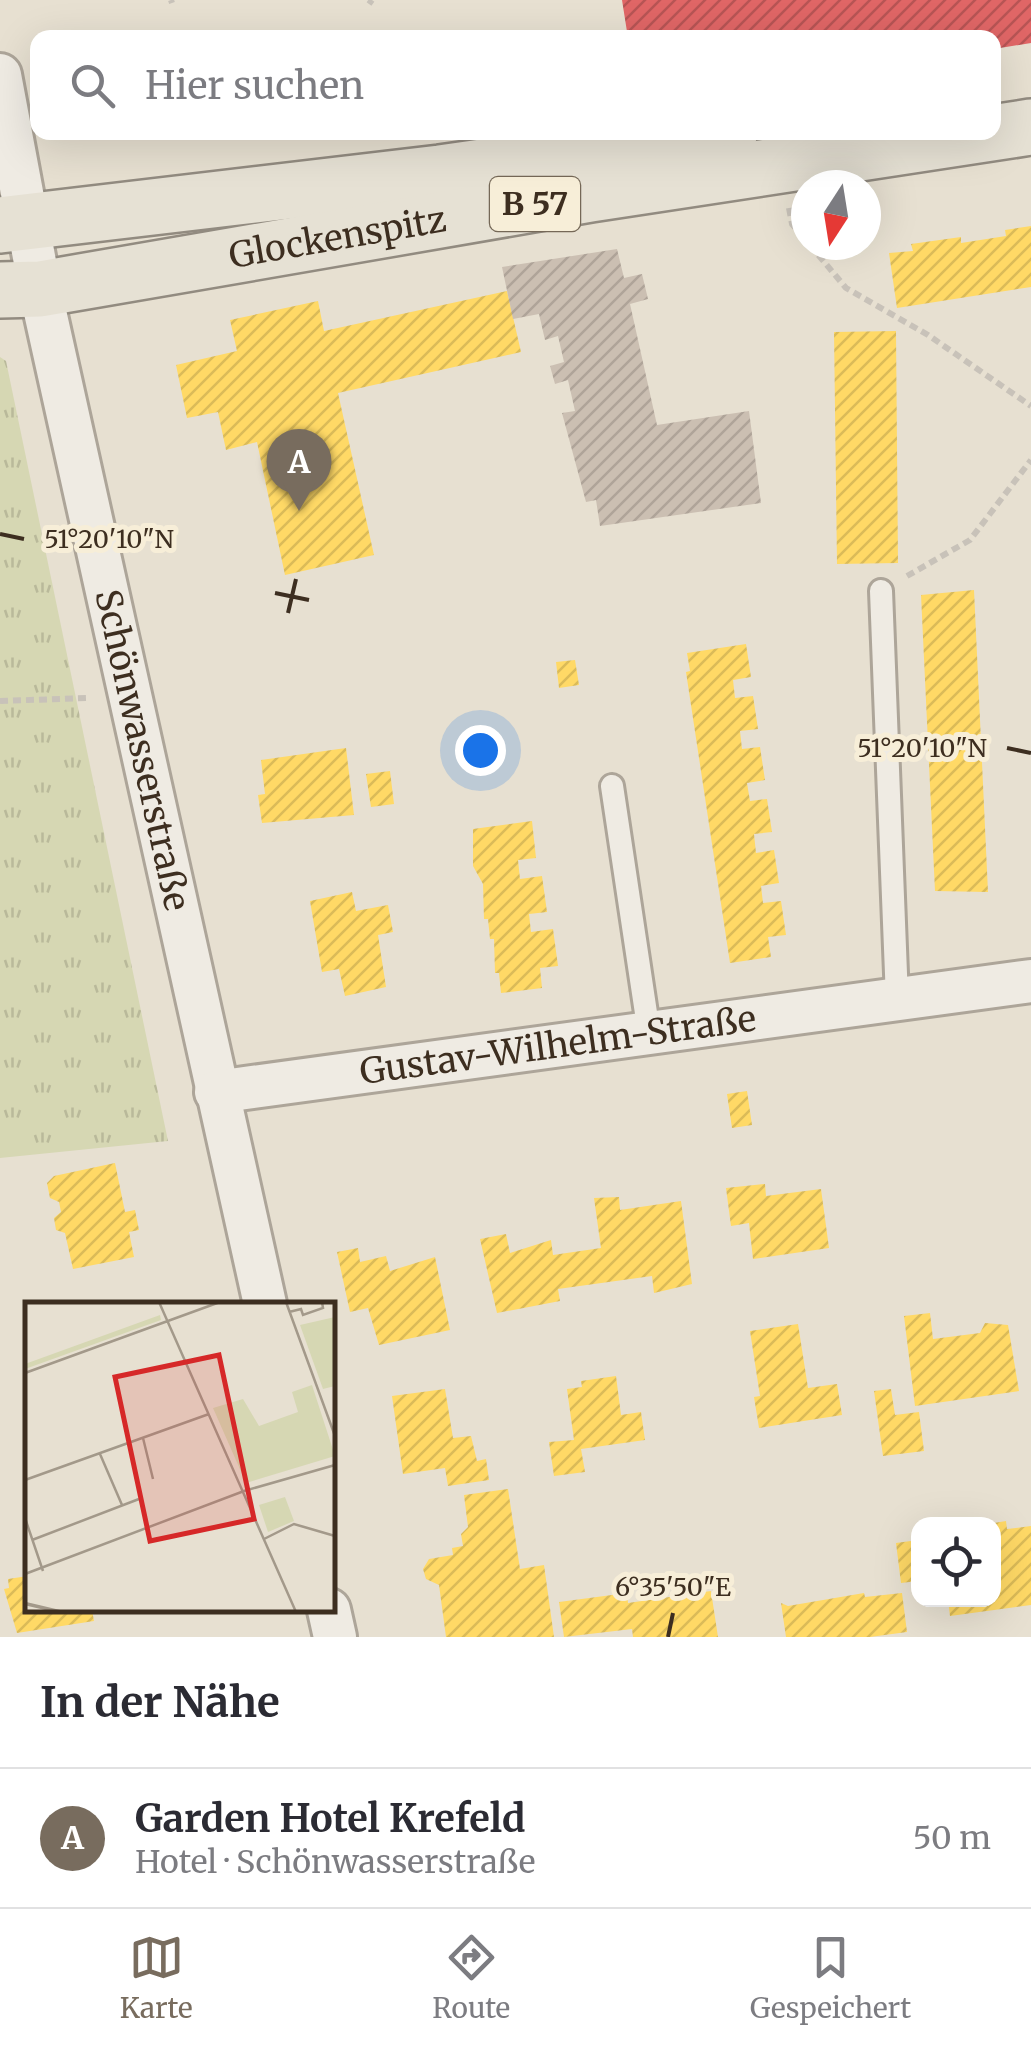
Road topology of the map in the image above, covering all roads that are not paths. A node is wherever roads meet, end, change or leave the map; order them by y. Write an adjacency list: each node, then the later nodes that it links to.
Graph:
1 (0, 75): 8 (street, Schönwasserstraße)
2 (1031, 89): 3 (main road)
3 (1001, 93)
4 (1031, 127): 5 (main road, Glockenspitz / B 57)
5 (1001, 132)
6 (668, 140): 8 (main road, Glockenspitz / B 57)
7 (945, 140): 9 (main road, Glockenspitz / B 57)
8 (15, 224): 9 (street, Schönwasserstraße)
9 (20, 289): 15 (street, Schönwasserstraße)
10 (882, 591): 13 (lane)
11 (612, 786): 14 (lane)
12 (1031, 981): 13 (street, Gustav-Wilhelm-Straße)
13 (897, 999): 14 (street, Gustav-Wilhelm-Straße)
14 (649, 1033): 15 (street, Gustav-Wilhelm-Straße)
15 (216, 1092): 16 (street, Schönwasserstraße)
16 (265, 1302)
17 (329, 1612): 18 (street)
18 (334, 1637)

